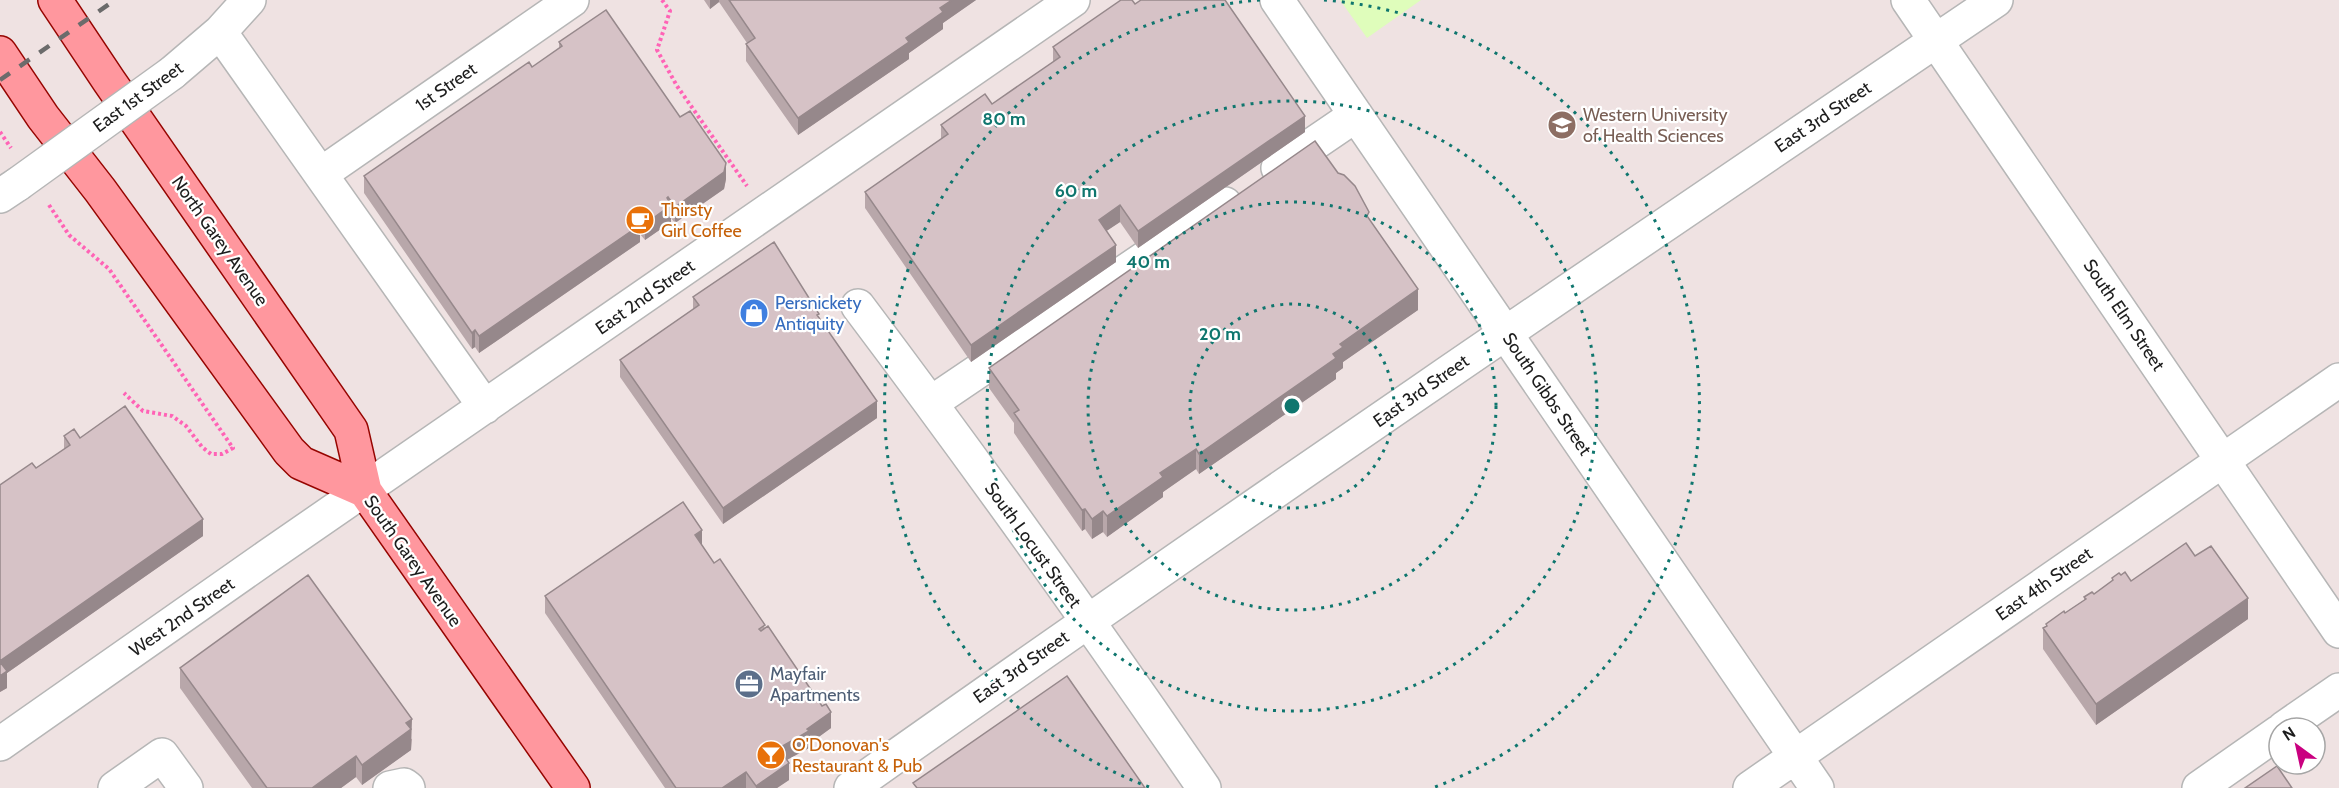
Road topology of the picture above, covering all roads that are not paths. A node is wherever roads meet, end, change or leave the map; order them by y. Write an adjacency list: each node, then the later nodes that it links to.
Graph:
1 (55, 0): 20 (main road, North Garey Avenue)
2 (249, 0): 8 (street, East 1st Street)
3 (572, 0): 12 (street, 1st Street)
4 (1073, 0): 18 (street, East 2nd Street)
5 (1277, 0): 11 (street, South Gibbs Street)
6 (1908, 0): 9 (street, South Elm Street)
7 (1996, 0): 9 (street, East 3rd Street)
8 (220, 32): 12 (street); 13 (street, East 1st Street, bridge)
9 (1937, 40): 15 (street, East 3rd Street); 19 (street, South Elm Street)
10 (0, 53): 20 (main road, South Garey Avenue)
11 (1356, 115): 15 (street, South Gibbs Street); 17 (street)
12 (321, 174): 18 (street)
13 (21, 193)
14 (858, 306): 17 (street, South Locust Street)
15 (1506, 333): 21 (street, East 3rd Street); 27 (street, South Gibbs Street)
16 (2339, 380): 19 (street, East 4th Street)
17 (931, 403): 21 (street, South Locust Street)
18 (485, 407): 20 (street, East 2nd Street)
19 (2223, 461): 22 (street, South Elm Street); 27 (street, East 4th Street)
20 (364, 491): 26 (street, West 2nd Street); 33 (main road, South Garey Avenue)
21 (1088, 620): 28 (street, East 3rd Street); 34 (street, South Locust Street)
22 (2339, 631)
23 (2339, 690): 24 (street)
24 (2301, 716)
25 (2267, 740): 37 (street)
26 (0, 744)
27 (1794, 756): 35 (street, East 4th Street); 36 (street, South Gibbs Street)
28 (870, 783)
29 (115, 788): 30 (street)
30 (186, 788)
31 (390, 788): 32 (street)
32 (408, 788)
33 (573, 788)
34 (1204, 788)
35 (1750, 788)
36 (1817, 788)
37 (2199, 788)

